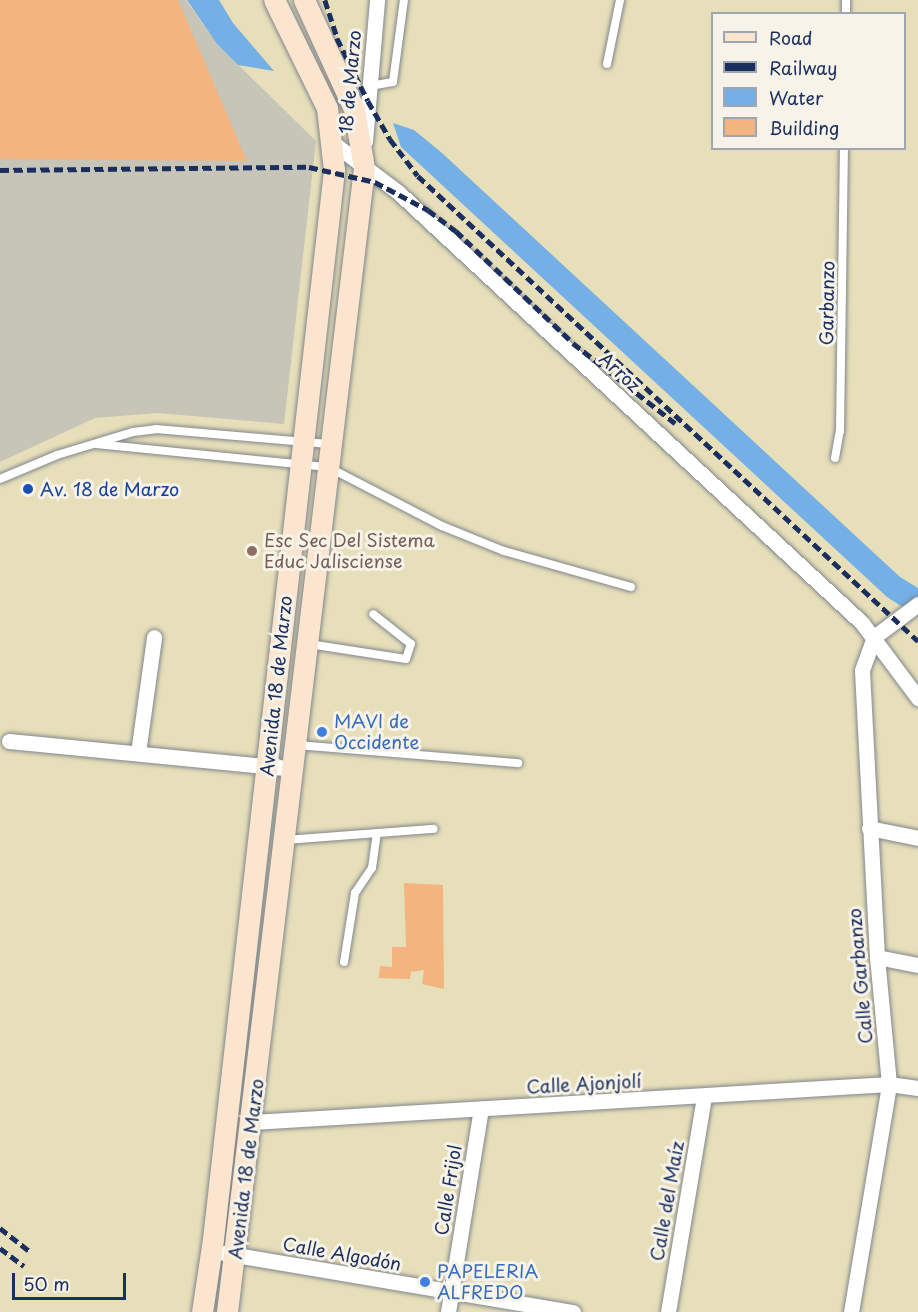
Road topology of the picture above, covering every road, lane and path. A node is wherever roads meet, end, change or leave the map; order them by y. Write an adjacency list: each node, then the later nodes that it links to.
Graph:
1 (274, 0): 8 (street, Avenida 18 de Marzo)
2 (304, 0): 10 (street, Avenida 18 de Marzo)
3 (376, 0): 7 (street, 18 de Marzo)
4 (404, 0): 7 (lane)
5 (620, 0): 6 (lane)
6 (607, 63)
7 (370, 86): 10 (street, 18 de Marzo)
8 (333, 144): 10 (street, Arroz); 11 (street, Avenida 18 de Marzo)
9 (844, 150): 14 (lane, Garbanzo)
10 (364, 168): 13 (street, Avenida 18 de Marzo); 22 (street, Arroz)
11 (303, 442): 12 (lane); 13 (lane); 15 (street, Avenida 18 de Marzo)
12 (96, 444): 15 (lane); 17 (lane)
13 (331, 444): 16 (street, Avenida 18 de Marzo)
14 (834, 458)
15 (301, 465): 16 (lane); 29 (street, Avenida 18 de Marzo)
16 (328, 467): 18 (lane); 23 (street, Avenida 18 de Marzo)
17 (0, 479)
18 (631, 587)
19 (918, 604): 22 (street)
20 (373, 614): 23 (lane)
21 (154, 637): 27 (street)
22 (874, 637): 24 (street, Arroz); 31 (street, Calle Garbanzo)
23 (308, 644): 26 (street, Avenida 18 de Marzo)
24 (918, 698)
25 (9, 741): 27 (street)
26 (296, 745): 28 (lane); 30 (street, Avenida 18 de Marzo)
27 (138, 753): 29 (street)
28 (518, 763)
29 (267, 766): 30 (street); 44 (street, Avenida 18 de Marzo)
30 (293, 769): 35 (street, Avenida 18 de Marzo)
31 (869, 828): 34 (street); 36 (street, Calle Garbanzo)
32 (434, 829): 33 (lane)
33 (377, 833): 35 (lane); 37 (lane)
34 (918, 838)
35 (285, 840): 43 (street, Avenida 18 de Marzo)
36 (877, 957): 38 (street); 39 (street, Calle Garbanzo)
37 (344, 962)
38 (918, 965)
39 (889, 1084): 40 (street, Calle Ajonjolí); 41 (street, Calle Ajonjolí); 52 (street, Calle Garbanzo)
40 (918, 1088)
41 (704, 1096): 42 (street, Calle Ajonjolí); 51 (street, Calle del Maíz)
42 (481, 1109): 43 (street, Calle Ajonjolí); 46 (street, Calle Frijol)
43 (252, 1122): 45 (street, Avenida 18 de Marzo)
44 (212, 1249): 45 (street, Calle Algodón); 47 (street, Avenida 18 de Marzo)
45 (236, 1256): 46 (street, Calle Algodón); 48 (street, Avenida 18 de Marzo)
46 (451, 1293): 49 (street, Calle Frijol); 50 (street, Calle Algodón)
47 (202, 1312)
48 (227, 1312)
49 (448, 1312)
50 (573, 1312)
51 (668, 1312)
52 (851, 1312)

